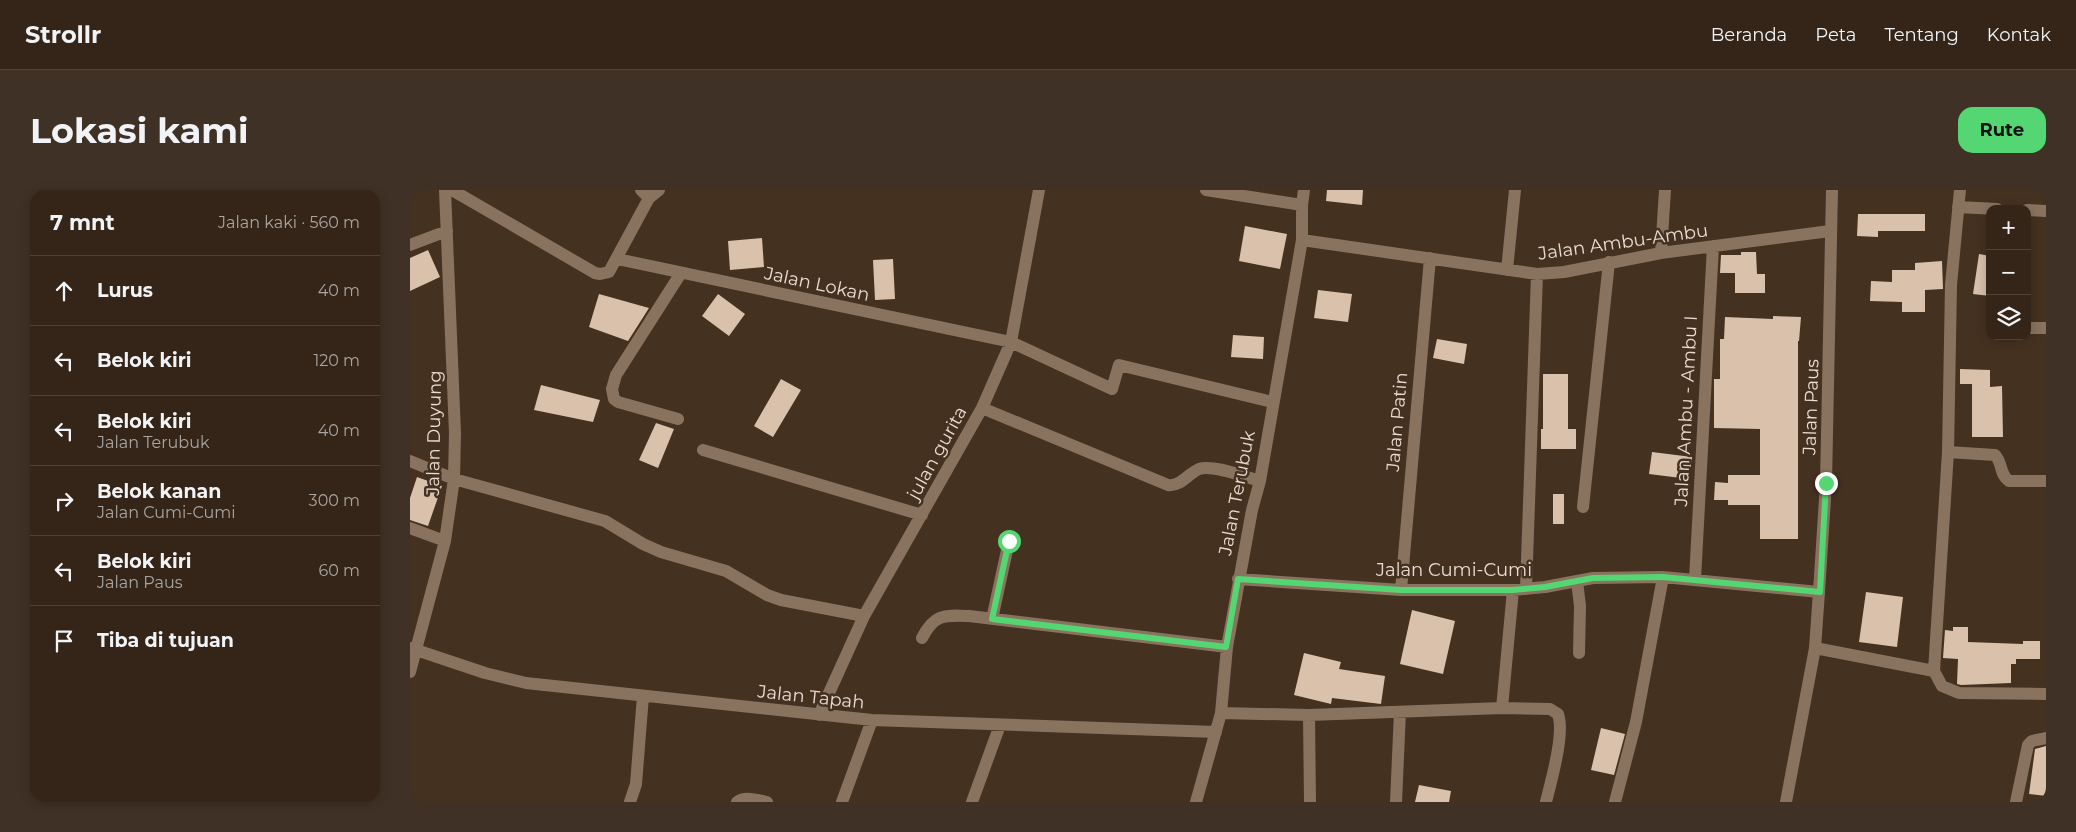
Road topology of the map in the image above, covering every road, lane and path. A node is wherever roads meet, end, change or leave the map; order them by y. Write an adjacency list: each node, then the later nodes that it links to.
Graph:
1 (445, 190): 16 (street, Jalan Duyung)
2 (452, 190): 23 (street)
3 (1039, 190): 30 (street, julan gurita)
4 (1206, 190): 11 (street)
5 (1304, 190): 11 (street, Jalan Terubuk)
6 (1515, 190): 25 (street)
7 (1665, 190): 21 (street)
8 (1832, 190): 17 (street, Jalan Paus)
9 (1960, 190): 12 (street)
10 (650, 193): 23 (street)
11 (1302, 205): 18 (street, Jalan Terubuk)
12 (1958, 207): 13 (street); 35 (street)
13 (1986, 208)
14 (2031, 210): 15 (street)
15 (2046, 211)
16 (447, 231): 19 (street); 37 (street, Jalan Duyung)
17 (1830, 231): 20 (street, Jalan Ambu-Ambu); 51 (street, Jalan Paus)
18 (1302, 240): 22 (street, Jalan Ambu-Ambu); 31 (street, Jalan Terubuk)
19 (410, 245)
20 (1713, 246): 21 (street, Jalan Ambu-Ambu); 47 (street, Jalan Ambu - Ambu I)
21 (1661, 253): 24 (street, Jalan Ambu-Ambu)
22 (1430, 258): 25 (street, Jalan Ambu-Ambu); 49 (street, Jalan Patin)
23 (617, 259): 26 (street, Jalan Lokan)
24 (1609, 262): 27 (street, Jalan Ambu-Ambu); 40 (street)
25 (1507, 270): 27 (street, Jalan Ambu-Ambu)
26 (681, 274): 30 (street, Jalan Lokan); 33 (street)
27 (1538, 274): 50 (street)
28 (2031, 328): 29 (street)
29 (2046, 328)
30 (1011, 342): 31 (street, Jalan Lokan); 32 (street, julan gurita)
31 (1272, 402): 39 (street, Jalan Terubuk)
32 (982, 408): 39 (street); 41 (street, julan gurita)
33 (678, 419)
34 (704, 450): 41 (street)
35 (1948, 452): 38 (street); 59 (street)
36 (410, 461): 37 (street)
37 (454, 479): 43 (street, Jalan Duyung); 52 (street)
38 (2046, 480)
39 (1260, 481): 46 (street, Jalan Terubuk)
40 (1582, 507)
41 (922, 515): 52 (street, julan gurita)
42 (410, 528): 43 (street)
43 (445, 541): 57 (street, Jalan Duyung)
44 (1009, 541): 53 (street)
45 (1663, 577): 47 (street, Jalan Cumi-Cumi); 48 (street, Jalan Cumi-Cumi); 81 (street)
46 (1238, 579): 49 (street, Jalan Cumi-Cumi); 55 (street, Jalan Terubuk)
47 (1695, 579): 51 (street, Jalan Cumi-Cumi)
48 (1577, 581): 50 (street, Jalan Cumi-Cumi); 58 (street)
49 (1401, 590): 50 (street, Jalan Cumi-Cumi)
50 (1519, 590): 63 (street)
51 (1820, 592): 56 (street, Jalan Paus)
52 (864, 616): 66 (street, julan gurita)
53 (992, 619): 54 (street); 55 (street)
54 (922, 638)
55 (1226, 647): 65 (street, Jalan Terubuk)
56 (1815, 648): 59 (street); 82 (street, Jalan Paus)
57 (413, 650): 60 (street, Jalan Duyung); 62 (street, Jalan Tapah)
58 (1579, 653)
59 (1934, 671): 61 (street)
60 (410, 672)
61 (2046, 694)
62 (643, 696): 66 (street, Jalan Tapah); 72 (street)
63 (1502, 708): 64 (street); 80 (street)
64 (1400, 712): 67 (street); 79 (street)
65 (1221, 713): 67 (street); 70 (street, Jalan Terubuk)
66 (819, 715): 68 (street, Jalan Tapah)
67 (1309, 715): 78 (street)
68 (872, 720): 69 (street, Jalan Tapah); 75 (street)
69 (1000, 725): 70 (street, Jalan Tapah); 76 (street)
70 (1216, 732): 77 (street, Jalan Terubuk)
71 (2046, 738): 83 (street)
72 (630, 802)
73 (737, 802): 74 (street)
74 (767, 802)
75 (842, 802)
76 (972, 802)
77 (1196, 802)
78 (1310, 802)
79 (1396, 802)
80 (1546, 802)
81 (1615, 802)
82 (1786, 802)
83 (2016, 802)

